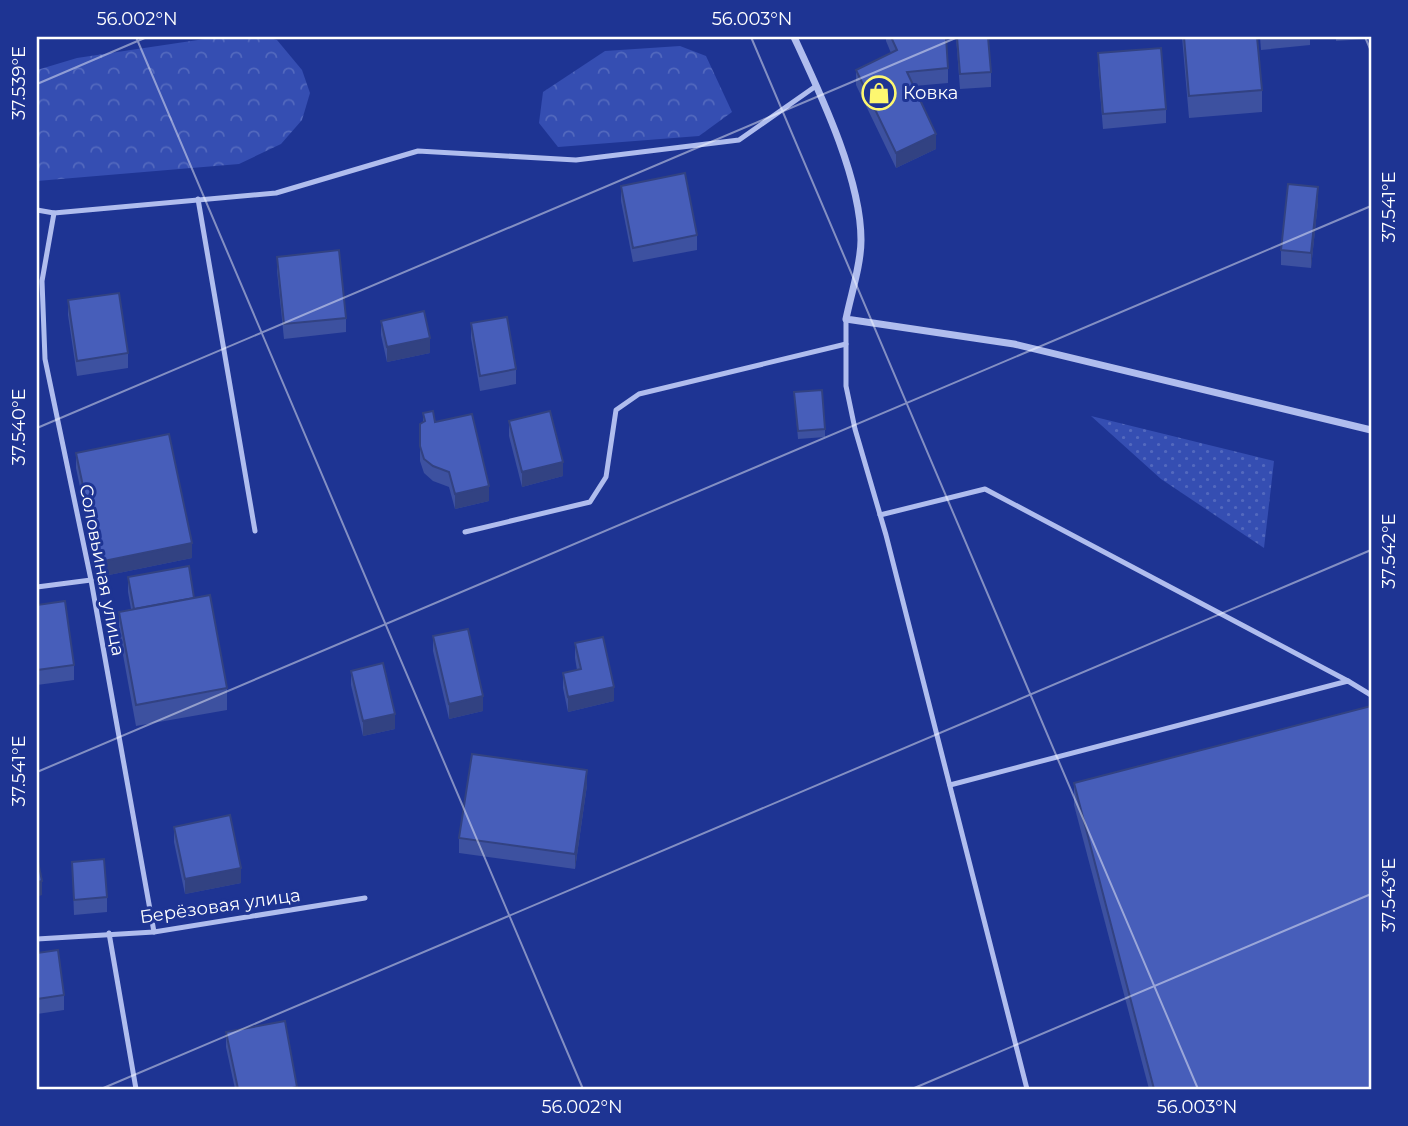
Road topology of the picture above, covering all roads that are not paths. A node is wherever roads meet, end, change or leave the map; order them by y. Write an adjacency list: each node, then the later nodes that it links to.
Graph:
1 (794, 37): 2 (street)
2 (816, 86): 3 (lane); 6 (street)
3 (198, 199): 5 (lane); 10 (lane)
4 (37, 210): 5 (lane)
5 (54, 213): 12 (lane, Соловьиная улица)
6 (846, 319): 7 (lane); 8 (street)
7 (846, 344): 9 (lane); 11 (lane)
8 (1371, 430)
9 (880, 515): 14 (lane); 16 (lane)
10 (255, 531)
11 (465, 533)
12 (90, 580): 13 (lane); 18 (lane, Соловьиная улица)
13 (37, 587)
14 (1348, 681): 15 (lane); 16 (lane)
15 (1371, 695)
16 (950, 785): 22 (lane)
17 (365, 898): 18 (lane, Берёзовая улица)
18 (155, 932): 19 (lane, Берёзовая улица)
19 (109, 933): 20 (lane, Берёзовая улица); 21 (lane)
20 (37, 939)
21 (136, 1089)
22 (1027, 1089)

